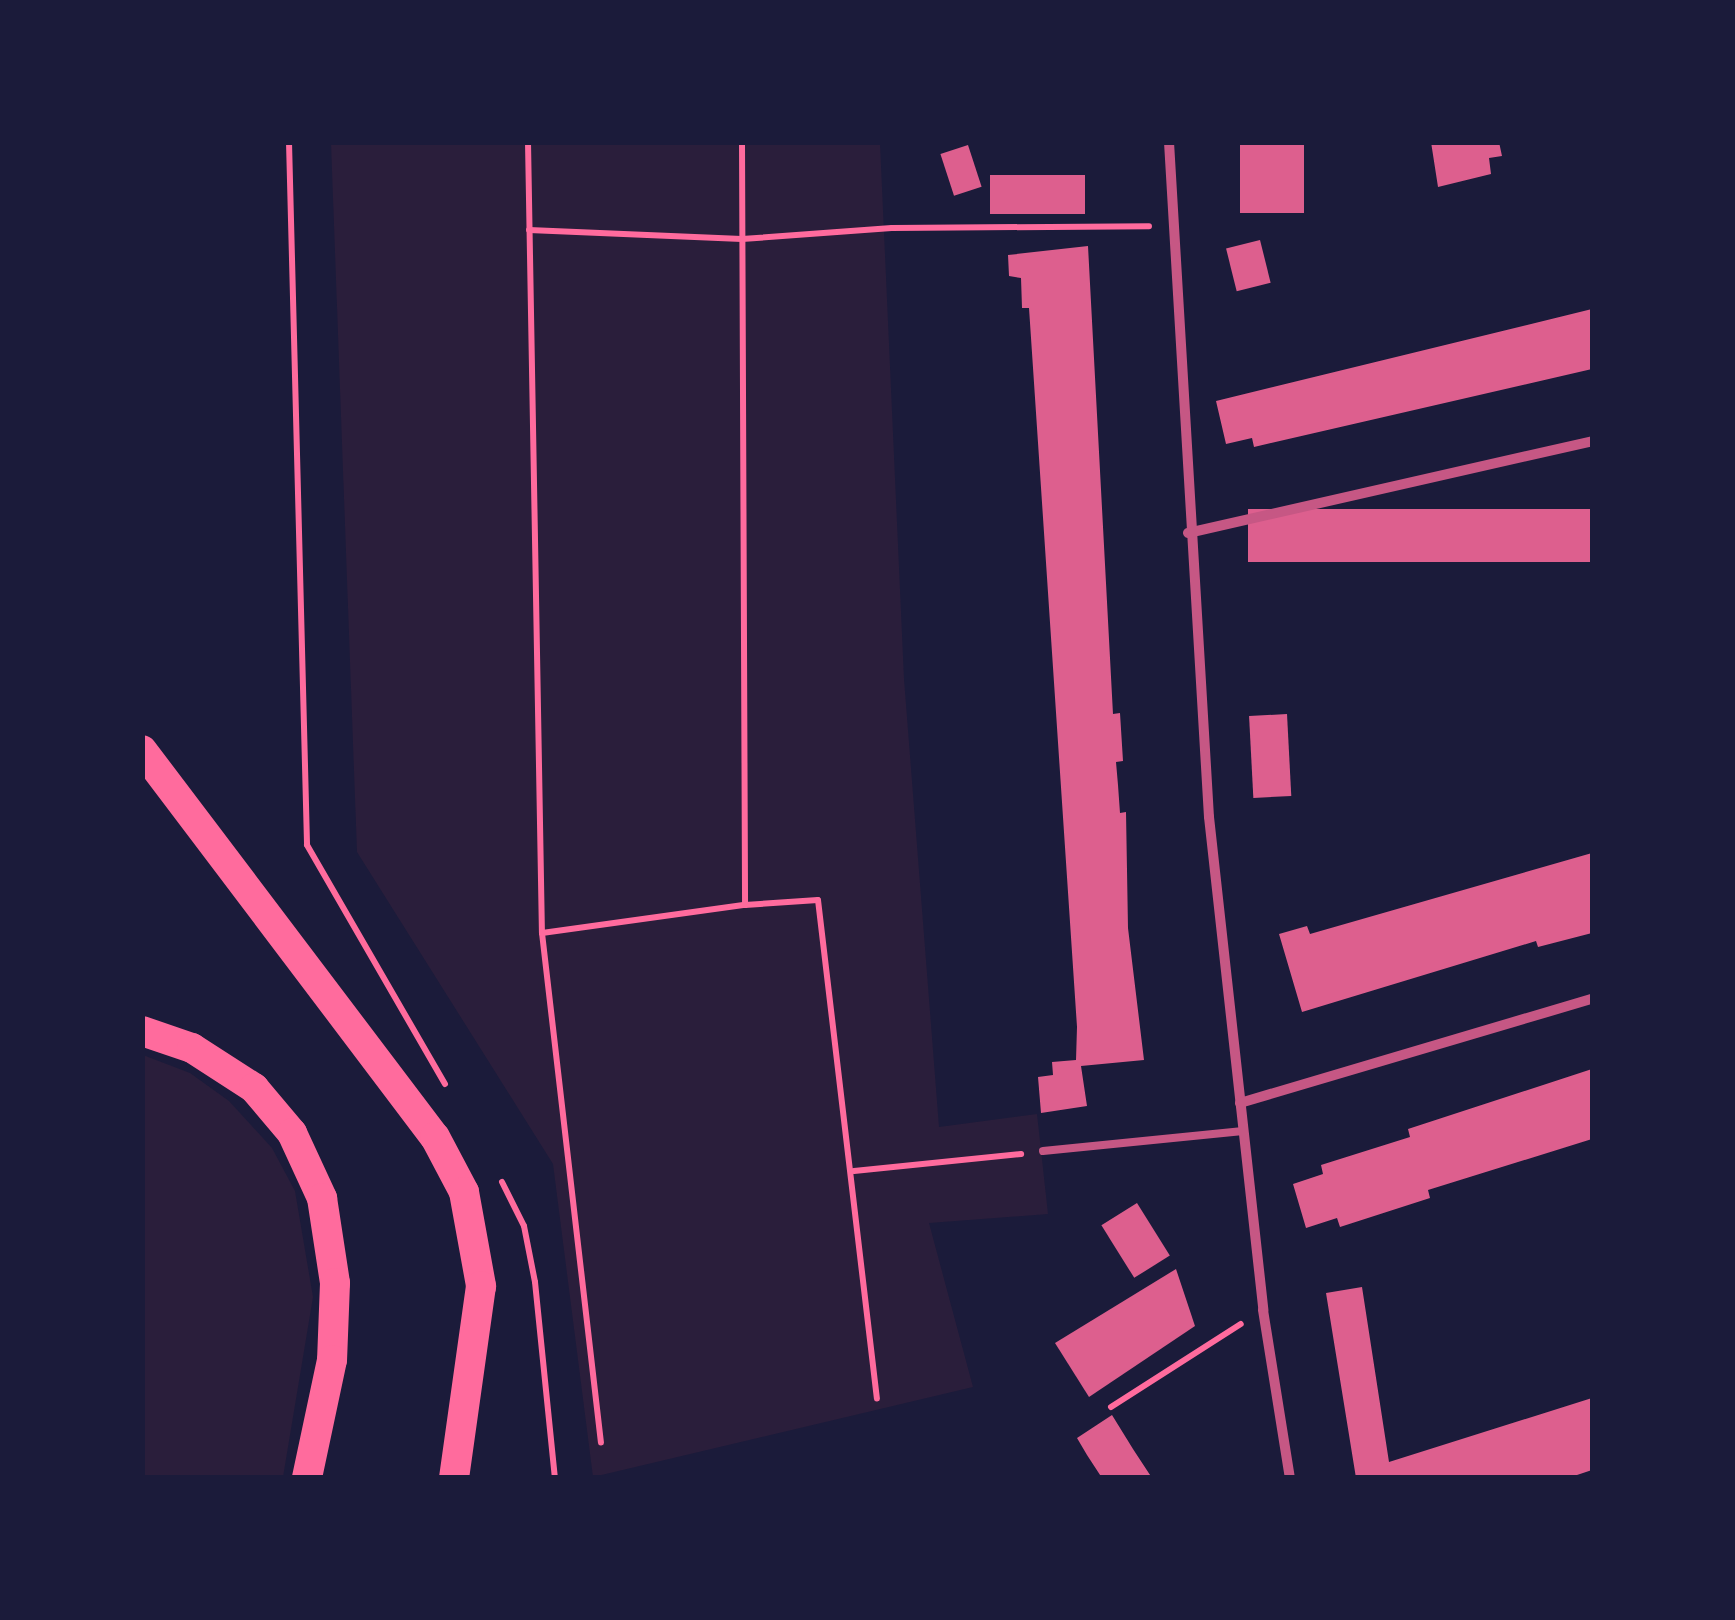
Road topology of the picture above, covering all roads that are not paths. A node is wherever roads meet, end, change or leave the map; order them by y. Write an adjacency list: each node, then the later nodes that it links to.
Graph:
1 (1169, 142): 3 (street)
2 (1592, 441): 3 (street)
3 (1188, 533): 7 (street)
4 (142, 750): 11 (highway)
5 (1592, 999): 7 (street)
6 (142, 1031): 10 (highway)
7 (1240, 1103): 8 (street)
8 (1243, 1131): 9 (lane); 12 (street)
9 (1042, 1151)
10 (307, 1478)
11 (454, 1478)
12 (1290, 1478)

